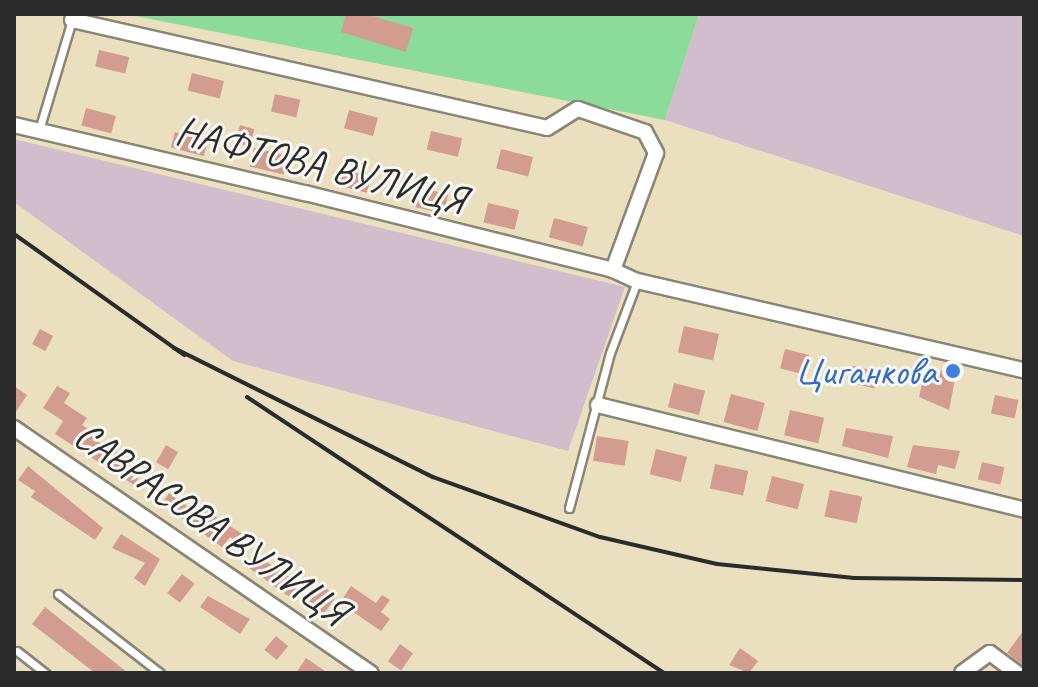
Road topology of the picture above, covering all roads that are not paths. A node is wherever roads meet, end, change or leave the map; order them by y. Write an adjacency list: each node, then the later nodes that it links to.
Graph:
1 (72, 20): 3 (lane); 4 (street, НАФТОВА ВУЛИЦЯ)
2 (14, 125): 3 (street, НАФТОВА ВУЛИЦЯ)
3 (39, 130): 4 (street, НАФТОВА ВУЛИЦЯ)
4 (613, 270): 5 (street, НАФТОВА ВУЛИЦЯ)
5 (637, 281): 6 (street, НАФТОВА ВУЛИЦЯ); 7 (lane)
6 (1024, 370)
7 (598, 405): 9 (lane); 10 (street)
8 (14, 428): 15 (street, САВРАСОВА ВУЛИЦЯ)
9 (569, 508)
10 (1024, 510)
11 (58, 594): 14 (lane)
12 (17, 651): 13 (lane)
13 (45, 673)
14 (160, 673)
15 (371, 673)
16 (962, 673): 17 (street)
17 (1017, 673)

